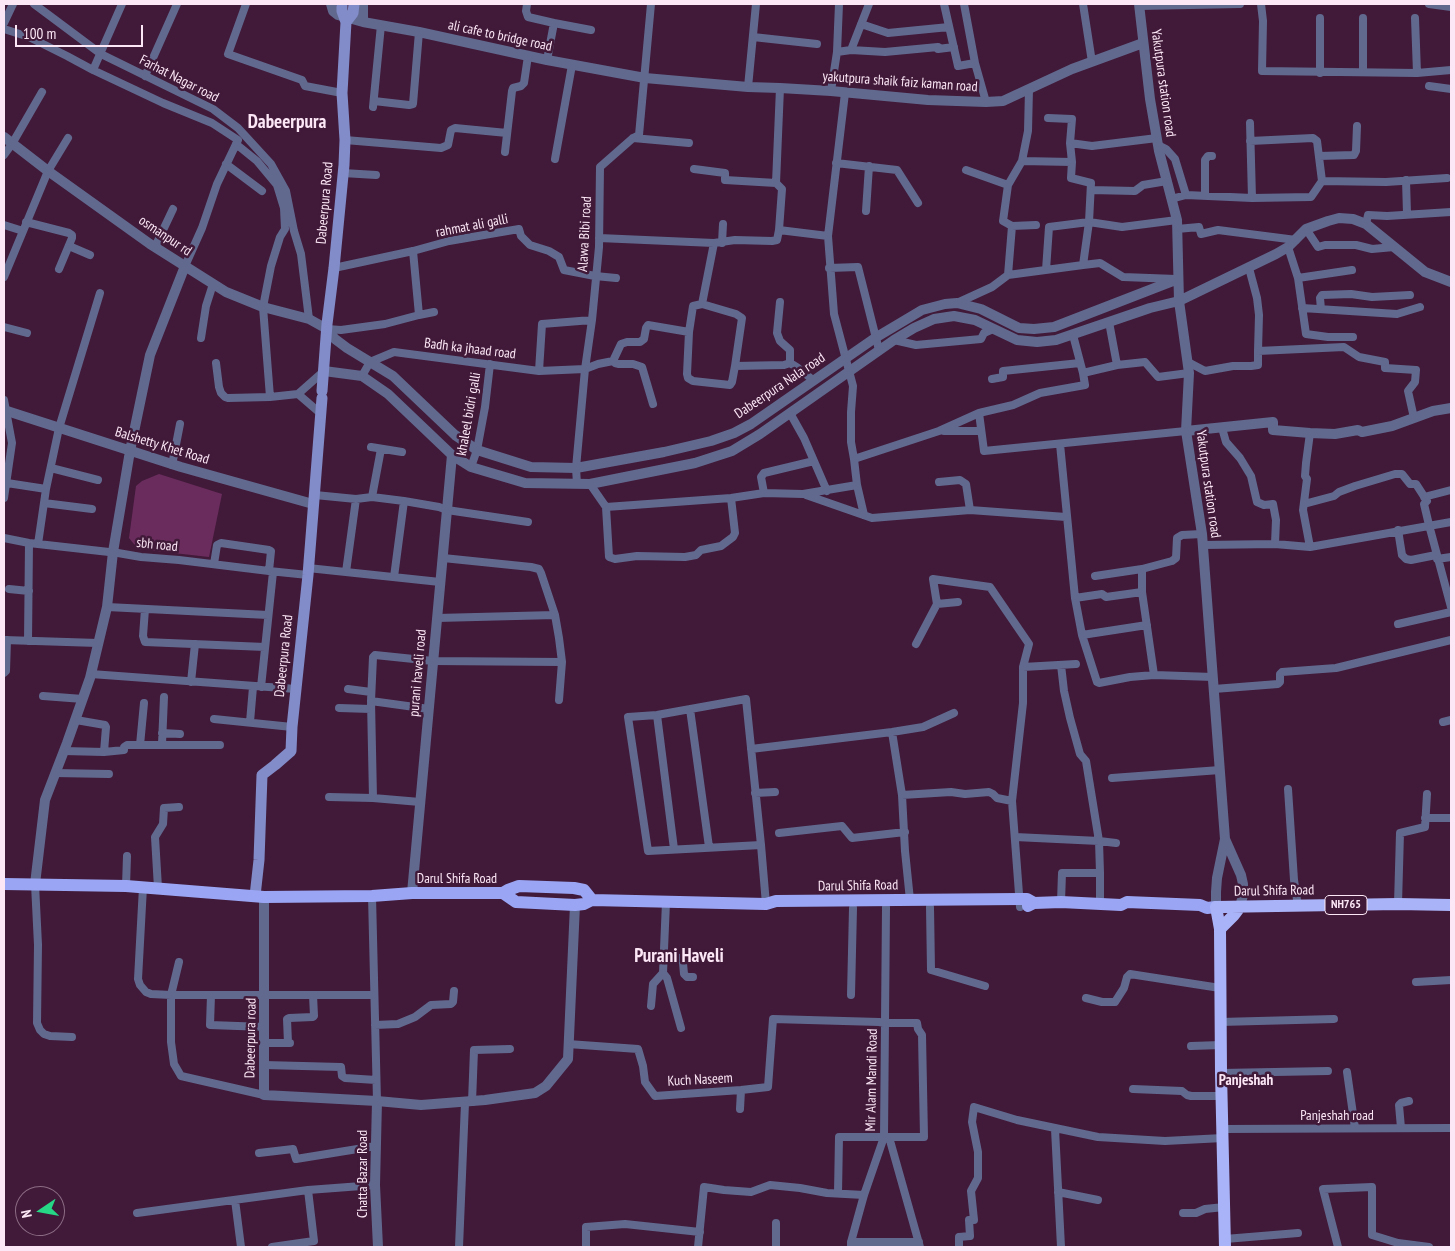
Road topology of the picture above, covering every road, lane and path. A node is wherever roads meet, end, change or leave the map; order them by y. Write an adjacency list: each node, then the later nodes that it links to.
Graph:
1 (13, 4): 26 (street)
2 (34, 4): 40 (street, Farhat Nagar road)
3 (122, 4): 40 (street)
4 (177, 4): 51 (street)
5 (246, 4): 60 (street)
6 (332, 4): 21 (street)
7 (363, 4): 25 (street)
8 (527, 4): 27 (street)
9 (651, 4): 52 (street, Alawa Bibi road)
10 (756, 4): 34 (street)
11 (838, 4): 39 (street)
12 (869, 4): 28 (street)
13 (944, 4): 30 (street)
14 (964, 4): 44 (street)
15 (1083, 4): 43 (street)
16 (1240, 4): 19 (street)
17 (1261, 4): 49 (street)
18 (1429, 4): 20 (street)
19 (1139, 5): 35 (street, Yakutpura station road)
20 (1451, 7)
21 (347, 13): 25 (street, ali cafe to bridge road); 60 (main road, Dabeerpura Road)
22 (1320, 18): 49 (street)
23 (1363, 18): 48 (street)
24 (1415, 18): 50 (street)
25 (363, 22): 29 (street, ali cafe to bridge road)
26 (4, 23)
27 (554, 23): 32 (street); 42 (street)
28 (861, 24): 30 (street); 38 (street)
29 (381, 25): 33 (street, ali cafe to bridge road); 33 (street)
30 (949, 27): 37 (street)
31 (4, 29): 46 (street)
32 (591, 30)
33 (419, 32): 41 (street, ali cafe to bridge road)
34 (753, 36): 36 (street); 54 (street)
35 (1143, 43): 43 (street, yakutpura shaik faiz kaman road); 73 (street, Yakutpura station road)
36 (817, 44)
37 (954, 47): 38 (street); 44 (street)
38 (851, 50): 39 (street)
39 (837, 52): 58 (street)
40 (101, 54): 46 (street); 51 (street, Farhat Nagar road)
41 (528, 56): 42 (street, ali cafe to bridge road); 66 (street)
42 (547, 60): 45 (street, ali cafe to bridge road)
43 (1092, 62): 56 (street, yakutpura shaik faiz kaman road)
44 (975, 63): 62 (street)
45 (572, 65): 52 (street, ali cafe to bridge road); 80 (street)
46 (93, 70): 75 (street)
47 (1451, 70): 50 (street)
48 (1362, 72): 49 (street); 50 (street)
49 (1320, 73)
50 (1417, 73)
51 (145, 76): 159 (street, Farhat Nagar road)
52 (644, 78): 54 (street, yakutpura shaik faiz kaman road); 68 (street, Alawa Bibi road)
53 (1429, 86): 57 (street)
54 (748, 87): 55 (street, yakutpura shaik faiz kaman road)
55 (780, 88): 58 (street, yakutpura shaik faiz kaman road); 95 (street)
56 (1029, 89): 62 (street, yakutpura shaik faiz kaman road); 81 (street)
57 (1451, 90)
58 (831, 91): 61 (street, yakutpura shaik faiz kaman road)
59 (42, 92): 70 (street)
60 (342, 93): 69 (main road, Dabeerpura Road)
61 (844, 93): 62 (street, yakutpura shaik faiz kaman road); 83 (street)
62 (986, 102)
63 (1048, 118): 72 (street)
64 (1250, 123): 71 (street)
65 (1357, 126): 79 (street)
66 (507, 133): 69 (street); 76 (street)
67 (68, 138): 88 (street)
68 (633, 138): 74 (street); 120 (street, Alawa Bibi road)
69 (345, 140): 89 (main road, Dabeerpura Road)
70 (8, 141): 77 (street); 88 (street, osmanpur rd)
71 (1250, 141): 79 (street); 101 (street)
72 (1070, 142): 73 (street); 82 (street)
73 (1158, 142): 93 (street, Yakutpura station road); 99 (street)
74 (689, 143)
75 (236, 144): 84 (street); 151 (street)
76 (505, 152)
77 (4, 155)
78 (1212, 156): 100 (street)
79 (1319, 156): 94 (street)
80 (556, 159)
81 (1022, 161): 82 (street); 96 (street)
82 (1072, 162): 97 (street)
83 (836, 163): 85 (street); 119 (street)
84 (226, 164): 98 (street); 129 (street)
85 (869, 166): 103 (street); 105 (street)
86 (694, 169): 95 (street)
87 (966, 170): 96 (street)
88 (48, 172): 108 (street); 124 (street, osmanpur rd)
89 (343, 173): 90 (street); 130 (main road, Dabeerpura Road)
90 (376, 175)
91 (1448, 178): 92 (street)
92 (1406, 180): 94 (street); 107 (street)
93 (1167, 181): 97 (street); 102 (street, Yakutpura station road)
94 (1322, 181): 101 (street)
95 (776, 183): 117 (street)
96 (1008, 185): 115 (street)
97 (1091, 190): 109 (street)
98 (262, 191)
99 (1186, 195): 100 (street); 102 (street)
100 (1205, 196): 101 (street)
101 (1252, 198)
102 (1172, 199): 114 (street, Yakutpura station road)
103 (918, 203)
104 (174, 209): 124 (street)
105 (866, 211)
106 (1451, 212): 107 (street)
107 (1408, 214): 111 (street)
108 (26, 222): 118 (street); 123 (street)
109 (1089, 222): 114 (street); 128 (street); 134 (street)
110 (723, 224): 121 (street)
111 (1366, 224): 116 (street); 125 (street)
112 (4, 225): 118 (street)
113 (1036, 225): 115 (street)
114 (1177, 225): 122 (street); 141 (street, Yakutpura station road)
115 (1012, 226): 137 (street)
116 (1306, 229): 122 (street, Dabeerpura Nala road); 125 (street)
117 (779, 230): 119 (street); 121 (street)
118 (23, 231): 138 (street)
119 (828, 236): 131 (street)
120 (599, 238): 121 (street); 136 (street, Alawa Bibi road)
121 (718, 243): 150 (street)
122 (1292, 244): 132 (street, Dabeerpura Nala road); 140 (street)
123 (69, 246): 127 (street); 133 (street)
124 (155, 247): 129 (street, osmanpur rd)
125 (1394, 248): 142 (street)
126 (413, 251): 130 (street, rahmat ali galli); 136 (street, rahmat ali galli); 158 (street)
127 (90, 255)
128 (1083, 265): 134 (street); 141 (street)
129 (185, 266): 143 (street, osmanpur rd); 219 (street)
130 (334, 268): 165 (main road, Dabeerpura Road)
131 (830, 268): 172 (street); 178 (street)
132 (1249, 268): 147 (street, Dabeerpura Nala road); 177 (street)
133 (59, 269)
134 (1046, 270): 137 (street)
135 (1352, 270): 140 (street)
136 (595, 276): 139 (street); 160 (street, Alawa Bibi road)
137 (1008, 276): 149 (street)
138 (4, 277)
139 (616, 278)
140 (1298, 278): 154 (street)
141 (1178, 279): 144 (street, Dabeerpura Nala road); 147 (street, Yakutpura station road)
142 (1451, 282)
143 (214, 284): 151 (street, osmanpur rd); 171 (street)
144 (1147, 292): 153 (street); 164 (street, Dabeerpura Nala road)
145 (100, 293): 208 (street)
146 (1410, 295): 155 (street)
147 (1179, 301): 153 (street, Dabeerpura Nala road); 181 (street, Yakutpura station road)
148 (780, 302): 183 (street)
149 (958, 303): 157 (street, Dabeerpura Nala road); 172 (street, Dabeerpura Nala road)
150 (702, 304): 166 (street); 187 (street)
151 (263, 307): 159 (street, osmanpur rd); 198 (street)
152 (1420, 307): 155 (street)
153 (1150, 308): 161 (street, Dabeerpura Nala road)
154 (1302, 308): 155 (street); 168 (street)
155 (1321, 309)
156 (434, 312): 158 (street)
157 (993, 314): 163 (street); 164 (street, Dabeerpura Nala road)
158 (419, 315): 165 (street)
159 (309, 319): 165 (street, osmanpur rd)
160 (592, 320): 188 (street, Alawa Bibi road); 190 (street)
161 (1109, 322): 169 (street, Dabeerpura Nala road); 186 (street)
162 (4, 327): 167 (street)
163 (991, 327): 173 (street); 173 (street, Dabeerpura Nala road); 174 (street, Dabeerpura Nala road)
164 (1054, 327): 174 (street)
165 (327, 329): 180 (street, Dabeerpura Nala road); 189 (main road, Dabeerpura Road)
166 (689, 332): 179 (street); 187 (street)
167 (27, 333)
168 (1306, 334): 170 (street); 175 (street)
169 (1073, 335): 174 (street, Dabeerpura Nala road); 184 (street)
170 (1353, 337)
171 (201, 338)
172 (875, 338): 176 (street); 178 (street, Dabeerpura Nala road)
173 (894, 340): 176 (street, Dabeerpura Nala road)
174 (1056, 340)
175 (1306, 349): 177 (street); 206 (street)
176 (878, 350): 191 (street, Dabeerpura Nala road)
177 (1258, 351): 181 (street)
178 (844, 359): 191 (street); 196 (street, Dabeerpura Nala road)
179 (613, 360): 188 (street, Badh ka jhaad road); 200 (street)
180 (370, 362): 185 (street, Badh ka jhaad road); 194 (street); 218 (street, Dabeerpura Nala road)
181 (1188, 362): 193 (street, Yakutpura station road)
182 (216, 363): 198 (street)
183 (790, 363): 187 (street); 196 (street)
184 (1080, 363): 192 (street); 195 (street)
185 (490, 364): 190 (street, Badh ka jhaad road); 218 (street, khaleel bidri galli)
186 (1117, 365): 192 (street); 193 (street)
187 (735, 366)
188 (585, 370): 190 (street, Badh ka jhaad road); 228 (street, Alawa Bibi road)
189 (324, 371): 194 (street, Dabeerpura Nala road); 197 (street); 203 (main road, Dabeerpura Road)
190 (539, 371)
191 (849, 372): 204 (street, Dabeerpura Nala road); 223 (street)
192 (1083, 373): 205 (street)
193 (1189, 373): 212 (street, Yakutpura station road)
194 (362, 376): 221 (street, Dabeerpura Nala road)
195 (992, 379)
196 (813, 380): 214 (street, Dabeerpura Nala road)
197 (298, 394): 198 (street); 203 (street)
198 (270, 397)
199 (4, 400): 202 (street)
200 (653, 404)
201 (1451, 408): 206 (street)
202 (5, 410): 208 (street, Balshetty Khet Road); 231 (street)
203 (320, 413): 245 (main road, Dabeerpura Road)
204 (790, 413): 222 (street, Dabeerpura Nala road); 224 (street)
205 (979, 414): 210 (street); 211 (street)
206 (1414, 418): 213 (street)
207 (180, 424): 225 (street)
208 (59, 428): 219 (street, Balshetty Khet Road); 227 (street)
209 (1222, 428): 212 (street); 213 (street); 263 (street)
210 (939, 431): 211 (street); 223 (street)
211 (981, 431): 215 (street)
212 (1186, 431): 215 (street); 259 (street, Yakutpura station road)
213 (1310, 433): 248 (street)
214 (710, 441): 222 (street); 228 (street, Dabeerpura Nala road)
215 (1060, 444): 254 (street)
216 (371, 447): 217 (street)
217 (382, 449): 220 (street); 240 (street)
218 (477, 450): 226 (street, khaleel bidri galli); 228 (street, Dabeerpura Nala road)
219 (130, 451): 225 (street, Balshetty Khet Road); 266 (street)
220 (402, 452)
221 (452, 455): 226 (street, Dabeerpura Nala road); 251 (street, purani haveli road)
222 (716, 457): 233 (street, Dabeerpura Nala road)
223 (854, 459): 234 (street)
224 (814, 461): 237 (street); 238 (street)
225 (172, 465): 245 (street, Balshetty Khet Road)
226 (471, 467): 232 (street, Dabeerpura Nala road)
227 (51, 468): 229 (street); 235 (street)
228 (576, 468): 232 (street, Alawa Bibi road)
229 (98, 480)
230 (939, 482): 252 (street)
231 (6, 483): 235 (street); 242 (street)
232 (577, 484): 233 (street, Dabeerpura Nala road)
233 (590, 484): 249 (street)
234 (857, 485): 237 (street); 253 (street)
235 (46, 489): 247 (street)
236 (1451, 490): 241 (street)
237 (827, 491): 239 (street)
238 (764, 493): 239 (street); 243 (street)
239 (803, 494): 253 (street)
240 (372, 497): 244 (street); 246 (street)
241 (1424, 497): 248 (street); 257 (street)
242 (4, 498)
243 (731, 498): 249 (street); 249 (street)
244 (356, 499): 245 (street); 274 (street)
245 (314, 500): 273 (main road, Dabeerpura Road)
246 (404, 501): 251 (street); 276 (street)
247 (44, 503): 250 (street); 262 (street)
248 (1304, 504): 265 (street)
249 (606, 507)
250 (92, 509)
251 (447, 510): 255 (street); 269 (street, purani haveli road)
252 (970, 510): 253 (street); 254 (street)
253 (864, 515)
254 (1066, 517): 281 (street)
255 (528, 522)
256 (1451, 522): 257 (street)
257 (1428, 525): 258 (street); 267 (street)
258 (1398, 530): 265 (street); 267 (street)
259 (1202, 534): 264 (street, Yakutpura station road); 271 (street)
260 (4, 538): 261 (street, sbh road)
261 (29, 543): 262 (street, sbh road); 279 (street)
262 (38, 544): 266 (street, sbh road)
263 (1275, 544): 264 (street); 265 (street)
264 (1203, 545): 309 (street, Yakutpura station road)
265 (1310, 547)
266 (113, 552): 270 (street, sbh road); 284 (street)
267 (1437, 557): 268 (street); 285 (street)
268 (1451, 557)
269 (443, 558): 277 (street, purani haveli road); 289 (street)
270 (214, 564): 272 (street, sbh road); 272 (street)
271 (1142, 569): 275 (street); 280 (street)
272 (271, 572): 273 (street, sbh road); 288 (street)
273 (308, 572): 274 (street, sbh road); 312 (main road, Dabeerpura Road)
274 (346, 572): 276 (street, sbh road)
275 (1095, 576)
276 (394, 577): 277 (street, sbh road)
277 (440, 582): 290 (street, purani haveli road)
278 (9, 589): 279 (street)
279 (29, 591): 296 (street)
280 (1142, 592): 281 (street); 292 (street)
281 (1075, 598): 293 (street)
282 (958, 602): 283 (street)
283 (937, 604): 299 (street); 305 (street)
284 (107, 607): 286 (street); 297 (street)
285 (1451, 607)
286 (145, 609): 288 (street); 298 (street)
287 (1451, 612): 291 (street)
288 (268, 615): 300 (street)
289 (555, 615): 290 (street); 302 (street)
290 (437, 618): 301 (street, purani haveli road)
291 (1398, 624)
292 (1147, 625): 293 (street); 308 (street)
293 (1082, 635): 308 (street)
294 (5, 640): 296 (street); 306 (street)
295 (1451, 640): 314 (street)
296 (28, 641): 297 (street)
297 (98, 643): 307 (street)
298 (194, 644): 300 (street); 310 (street)
299 (916, 644)
300 (265, 647): 311 (street)
301 (433, 661): 302 (street); 315 (street); 323 (street, purani haveli road)
302 (562, 662): 319 (street)
303 (1076, 664): 304 (street)
304 (1061, 665): 305 (street); 362 (street)
305 (1023, 668): 353 (street)
306 (4, 673)
307 (91, 674): 310 (street); 318 (street)
308 (1154, 675): 309 (street)
309 (1213, 678): 314 (street, Yakutpura station road)
310 (191, 682): 311 (street)
311 (257, 687): 312 (street); 330 (street)
312 (296, 689): 332 (main road, Dabeerpura Road)
313 (348, 689): 315 (street)
314 (1214, 689): 342 (street, Yakutpura station road)
315 (371, 692): 321 (street)
316 (44, 696): 318 (street)
317 (164, 697): 334 (street)
318 (83, 699): 328 (street)
319 (559, 700)
320 (144, 703): 337 (street)
321 (371, 705): 322 (street); 323 (street); 352 (street)
322 (339, 708)
323 (429, 709): 354 (street, purani haveli road)
324 (690, 709): 326 (street); 339 (street); 365 (street)
325 (954, 713): 333 (street)
326 (657, 715): 366 (street); 366 (street)
327 (214, 719): 330 (street)
328 (76, 720): 340 (street); 341 (street)
329 (1451, 720): 331 (street)
330 (250, 722): 332 (street)
331 (1443, 722)
332 (292, 727): 377 (main road, Dabeerpura Road)
333 (892, 732): 339 (street); 350 (street)
334 (162, 733): 335 (street); 336 (street)
335 (180, 734)
336 (162, 744): 337 (street); 338 (street)
337 (140, 745): 341 (street)
338 (220, 745)
339 (751, 749): 348 (street)
340 (64, 751): 341 (street); 343 (street)
341 (104, 752)
342 (1220, 770): 345 (street); 361 (street, Yakutpura station road)
343 (55, 773): 344 (street); 370 (street)
344 (109, 774)
345 (1112, 778)
346 (1288, 789): 388 (street)
347 (774, 792): 348 (street)
348 (756, 794): 364 (street)
349 (1427, 794): 356 (street)
350 (902, 795): 353 (street); 358 (street)
351 (329, 797): 352 (street)
352 (373, 798): 354 (street)
353 (1012, 801): 360 (street)
354 (420, 802): 374 (street, purani haveli road)
355 (179, 807): 373 (street)
356 (1425, 818): 357 (street); 385 (street)
357 (1451, 818)
358 (904, 832): 359 (street); 379 (street)
359 (780, 833)
360 (1015, 837): 362 (street); 381 (street)
361 (1225, 839): 391 (street, Yakutpura station road); 393 (street)
362 (1099, 841): 363 (street); 368 (street)
363 (1116, 843)
364 (761, 845): 365 (street); 384 (street)
365 (709, 847): 366 (street)
366 (674, 850)
367 (127, 856): 371 (street)
368 (1100, 873): 382 (street); 383 (street)
369 (4, 884): 370 (main road, Darul Shifa Road)
370 (35, 884): 371 (main road, Darul Shifa Road); 418 (street)
371 (126, 886): 372 (main road, Darul Shifa Road)
372 (143, 887): 373 (main road, Darul Shifa Road); 405 (street)
373 (158, 888): 377 (main road, Darul Shifa Road)
374 (412, 893): 375 (main road, Darul Shifa Road); 376 (main road, Darul Shifa Road)
375 (503, 893): 378 (main road); 387 (main road, Darul Shifa Road)
376 (372, 896): 377 (main road, Darul Shifa Road); 408 (street)
377 (264, 897): 404 (street, Dabeerpura road)
378 (592, 900): 380 (main road, Darul Shifa Road); 387 (main road, Darul Shifa Road)
379 (910, 900): 381 (main road, Darul Shifa Road); 384 (main road, Darul Shifa Road)
380 (666, 902): 384 (main road, Darul Shifa Road); 395 (street)
381 (1025, 902): 382 (main road, Darul Shifa Road); 390 (main road)
382 (1061, 902): 383 (main road, Darul Shifa Road)
383 (1100, 903): 393 (main road, Darul Shifa Road)
384 (767, 904): 392 (main road)
385 (1398, 904): 386 (highway, Darul Shifa Road / NH765); 388 (highway, Darul Shifa Road / NH765)
386 (1451, 904)
387 (575, 905): 420 (street, Dabeerpura road)
388 (1298, 906): 391 (highway, Darul Shifa Road / NH765)
389 (886, 907): 390 (main road); 392 (main road); 414 (street, Mir Alam Mandi Road)
390 (930, 907): 401 (street)
391 (1240, 907): 393 (highway, Darul Shifa Road / NH765); 394 (highway)
392 (853, 908): 409 (street)
393 (1212, 908): 394 (highway)
394 (1220, 929): 402 (highway)
395 (664, 957): 397 (street); 398 (street)
396 (178, 962): 405 (street)
397 (663, 973): 411 (street); 417 (street)
398 (693, 977)
399 (1451, 980): 400 (street)
400 (1416, 982)
401 (985, 986)
402 (1220, 988): 410 (street); 413 (highway)
403 (454, 992): 415 (street)
404 (265, 994): 406 (street); 407 (street); 416 (street, Dabeerpura road)
405 (171, 995): 406 (street); 431 (street)
406 (211, 995): 416 (street)
407 (313, 995): 408 (street); 419 (street)
408 (374, 995): 415 (street)
409 (852, 995)
410 (1086, 998)
411 (652, 1006)
412 (1334, 1020): 413 (street)
413 (1220, 1022): 421 (highway)
414 (885, 1023): 430 (street, Kuch Naseem); 442 (street, Mir Alam Mandi Road); 442 (street)
415 (374, 1025): 428 (street)
416 (265, 1027): 419 (street, Dabeerpura road)
417 (681, 1028)
418 (72, 1037)
419 (264, 1044): 424 (street, Dabeerpura road)
420 (568, 1044): 430 (street, Kuch Naseem); 435 (street, Dabeerpura road)
421 (1220, 1045): 422 (street); 427 (highway)
422 (1190, 1046)
423 (510, 1049): 435 (street)
424 (264, 1064): 428 (street); 431 (street, Dabeerpura road)
425 (1328, 1071): 427 (street)
426 (1347, 1072): 437 (street)
427 (1221, 1073): 432 (highway)
428 (376, 1080): 433 (street)
429 (1133, 1089): 432 (street)
430 (742, 1090): 436 (street)
431 (264, 1095): 433 (street, Dabeerpura road)
432 (1222, 1096): 441 (highway)
433 (377, 1101): 435 (street, Dabeerpura road); 443 (street, Chatta Bazar Road)
434 (1409, 1101): 438 (street)
435 (469, 1102): 464 (street)
436 (740, 1109)
437 (1355, 1128): 438 (street, Panjeshah road); 441 (street, Panjeshah road)
438 (1401, 1128): 439 (street, Panjeshah road)
439 (1451, 1128)
440 (1055, 1129): 441 (street, Panjeshah road); 447 (street); 468 (street, Panjeshah road)
441 (1223, 1134): 452 (highway)
442 (886, 1137): 448 (street); 449 (street, Mir Alam Mandi Road); 460 (street)
443 (376, 1146): 444 (street); 445 (street, Chatta Bazar Road)
444 (259, 1153)
445 (375, 1185): 446 (street); 463 (street, Chatta Bazar Road)
446 (308, 1190): 450 (street); 462 (street)
447 (1058, 1192): 451 (street); 469 (street)
448 (838, 1194): 449 (street); 456 (street)
449 (864, 1195): 459 (street, Mir Alam Mandi Road)
450 (235, 1200): 454 (street); 461 (street)
451 (1098, 1200)
452 (1224, 1206): 453 (street); 458 (highway)
453 (1182, 1213)
454 (137, 1214)
455 (776, 1223): 467 (street)
456 (700, 1232): 465 (street); 466 (street)
457 (1298, 1233): 458 (street)
458 (1225, 1243)
459 (851, 1244): 460 (street)
460 (920, 1244)
461 (241, 1247)
462 (272, 1247)
463 (378, 1247)
464 (460, 1247)
465 (586, 1247)
466 (698, 1247)
467 (776, 1247)
468 (959, 1247)
469 (1061, 1247)
470 (1338, 1247): 471 (street)
471 (1429, 1247)

